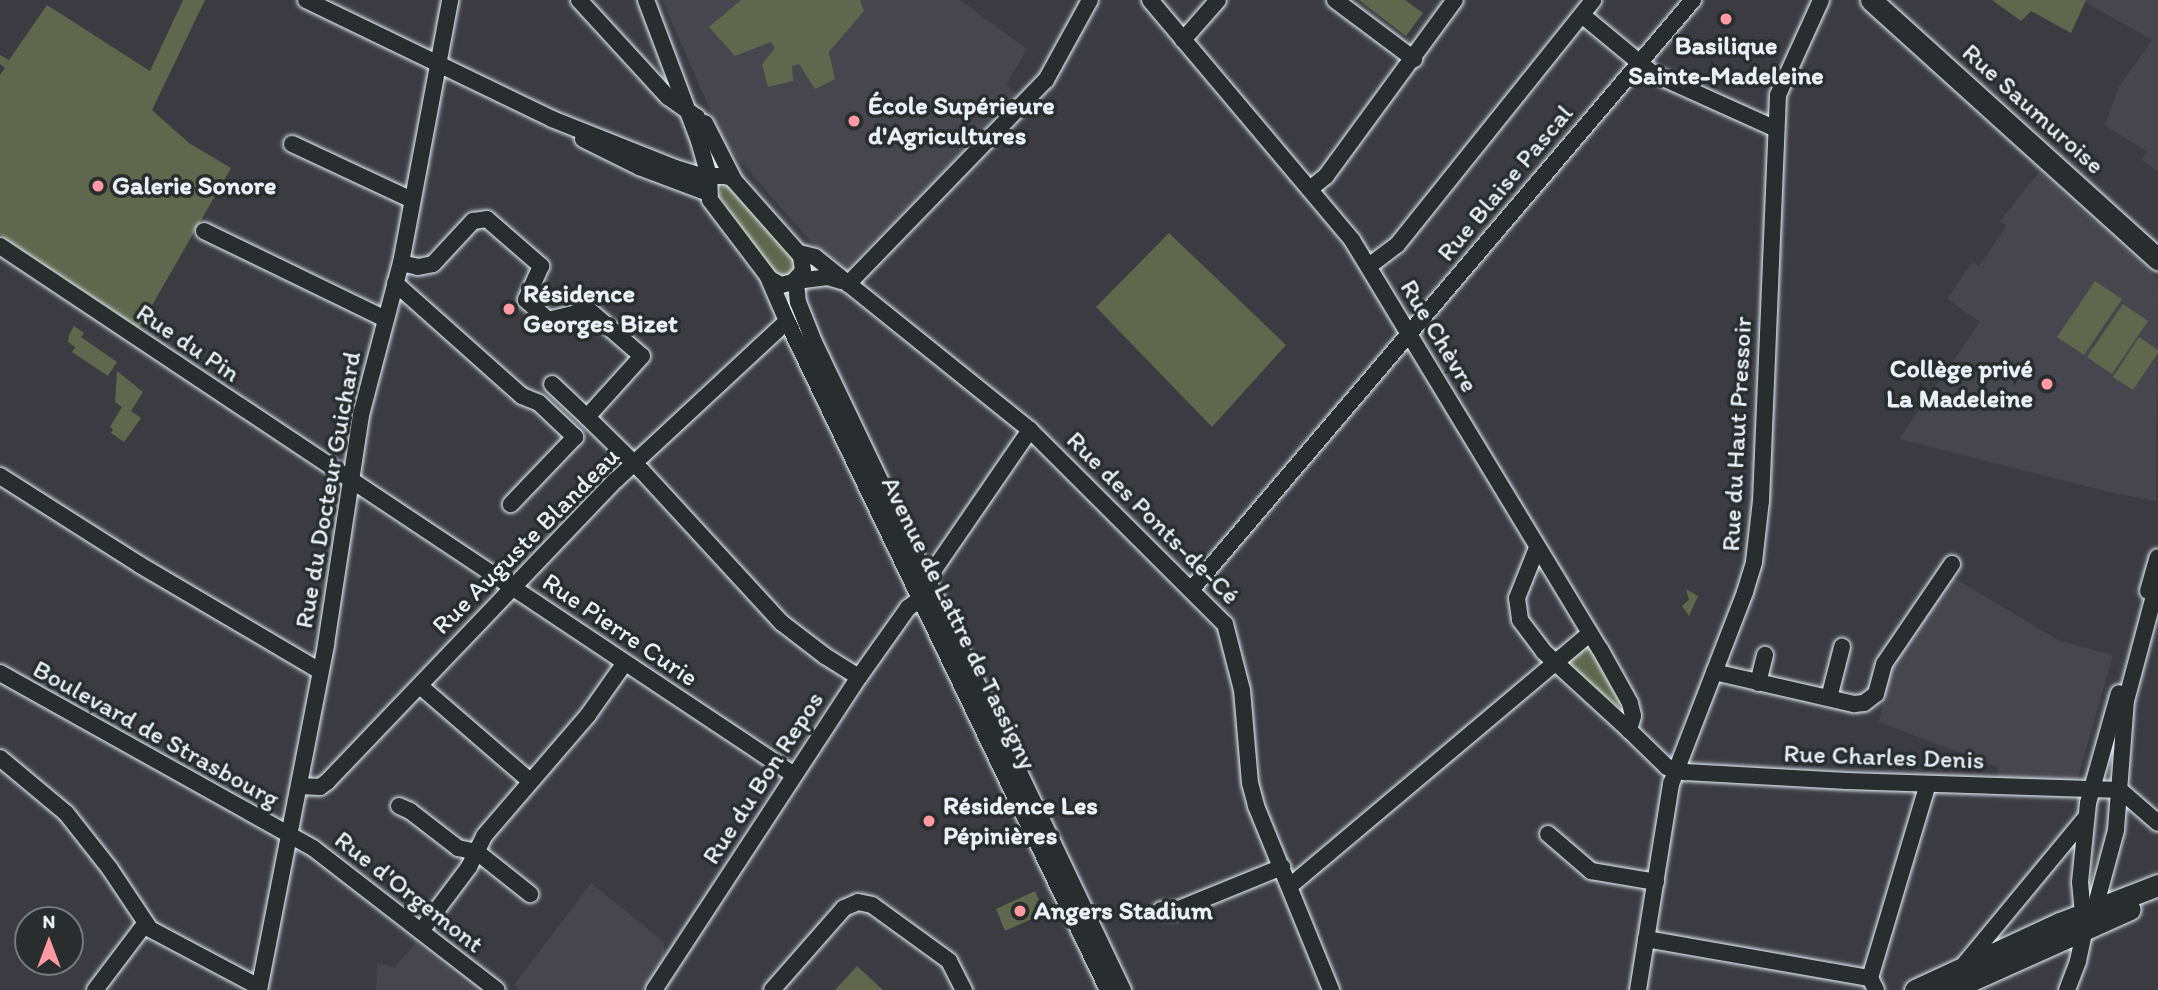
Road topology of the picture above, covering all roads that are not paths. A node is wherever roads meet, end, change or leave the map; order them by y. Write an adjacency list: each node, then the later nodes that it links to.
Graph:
1 (306, 0): 19 (street)
2 (450, 0): 19 (street, Rue du Docteur Guichard)
3 (579, 0): 21 (street)
4 (646, 0): 15 (street)
5 (1090, 0): 40 (street)
6 (1150, 0): 16 (street, Rue Chèvre)
7 (1218, 0): 16 (street)
8 (1335, 0): 17 (street)
9 (1455, 0): 17 (street)
10 (1593, 0): 14 (street)
11 (1693, 0): 18 (street, Rue Blaise Pascal)
12 (1821, 0): 24 (street, Rue du Haut Pressoir)
13 (1871, 0): 35 (main road, Rue Saumuroise)
14 (1583, 15): 18 (street); 37 (street)
15 (658, 32): 20 (street); 25 (street)
16 (1183, 40): 29 (street, Rue Chèvre)
17 (1414, 59): 29 (street)
18 (1640, 61): 24 (street); 44 (street, Rue Blaise Pascal)
19 (437, 63): 23 (street); 31 (street, Rue du Docteur Guichard)
20 (677, 79): 21 (street); 22 (street)
21 (660, 89): 22 (street)
22 (688, 110): 25 (street); 27 (street)
23 (552, 119): 27 (street); 30 (street)
24 (1776, 130): 66 (street, Rue du Haut Pressoir)
25 (709, 132): 28 (street)
26 (292, 144): 31 (street)
27 (709, 176): 28 (street); 30 (street)
28 (734, 180): 34 (street)
29 (1310, 189): 37 (street, Rue Chèvre)
30 (708, 193): 38 (street, Avenue de Lattre de Tassigny)
31 (412, 200): 36 (street, Rue du Docteur Guichard)
32 (204, 231): 42 (street)
33 (0, 246): 50 (street, Rue du Pin)
34 (799, 253): 39 (street, Avenue de Lattre de Tassigny); 40 (street, Rue des Ponts-de-Cé)
35 (2158, 259)
36 (401, 263): 41 (street, Rue du Docteur Guichard); 46 (street)
37 (1368, 266): 44 (street, Rue Chèvre)
38 (768, 276): 39 (street); 43 (street, Avenue de Lattre de Tassigny)
39 (796, 281): 40 (street); 55 (street, Avenue de Lattre de Tassigny)
40 (847, 283): 47 (street, Rue des Ponts-de-Cé)
41 (396, 284): 42 (street, Rue du Docteur Guichard); 51 (street)
42 (385, 318): 50 (street, Rue du Docteur Guichard)
43 (786, 321): 48 (street, Rue Auguste Blandeau); 59 (street, Avenue de Lattre de Tassigny)
44 (1409, 336): 52 (street, Rue Chèvre); 58 (street, Rue Blaise Pascal)
45 (552, 384): 46 (street)
46 (587, 417): 48 (street)
47 (1030, 430): 55 (street); 58 (street, Rue des Ponts-de-Cé)
48 (634, 465): 57 (street, Rue Auguste Blandeau); 68 (street)
49 (0, 476): 65 (street)
50 (349, 479): 57 (street, Rue Pierre Curie); 65 (street, Rue du Docteur Guichard)
51 (511, 504)
52 (1537, 548): 60 (street, Rue Chèvre); 63 (street)
53 (2158, 557): 79 (street)
54 (1952, 564): 71 (street)
55 (925, 577): 107 (street, Avenue de Lattre de Tassigny)
56 (2158, 581): 80 (street)
57 (514, 589): 64 (street, Rue Pierre Curie); 70 (street, Rue Auguste Blandeau)
58 (1191, 590): 87 (street, Rue des Ponts-de-Cé)
59 (920, 599): 68 (street, Rue du Bon Repos); 106 (street, Avenue de Lattre de Tassigny)
60 (1589, 634): 63 (street); 72 (street, Rue Chèvre)
61 (1842, 647): 71 (street)
62 (1765, 655): 69 (street)
63 (1556, 663): 72 (street); 90 (street)
64 (624, 664): 75 (street, Rue Pierre Curie); 76 (street)
65 (320, 671): 78 (street, Rue du Docteur Guichard)
66 (1714, 672): 69 (street); 74 (street, Rue du Haut Pressoir)
67 (0, 673): 85 (street, Boulevard de Strasbourg)
68 (859, 677): 75 (street, Rue du Bon Repos)
69 (1758, 682): 71 (street)
70 (420, 686): 76 (street); 78 (street, Rue Auguste Blandeau)
71 (1829, 698)
72 (1629, 730): 74 (street)
73 (0, 758): 95 (street)
74 (1676, 770): 77 (street, Rue Charles Denis); 88 (street, Rue du Haut Pressoir)
75 (793, 775): 103 (street, Rue du Bon Repos)
76 (530, 781): 86 (street)
77 (1928, 784): 79 (street, Rue Charles Denis); 99 (street)
78 (299, 786): 85 (street, Rue du Docteur Guichard)
79 (2091, 790): 80 (street, Rue Charles Denis); 82 (street)
80 (2120, 790): 83 (street); 94 (street)
81 (398, 806): 86 (street)
82 (2086, 817): 94 (street); 98 (street)
83 (2158, 823)
84 (1548, 834): 88 (street)
85 (289, 836): 96 (street, Rue d'Orgemont); 100 (street, Rue du Docteur Guichard)
86 (477, 852): 91 (street); 96 (street)
87 (1282, 867): 90 (street, Rue des Ponts-de-Cé); 93 (street)
88 (1656, 882): 97 (street, Rue du Haut Pressoir)
89 (2158, 885): 94 (main road)
90 (1290, 886): 108 (street, Rue des Ponts-de-Cé)
91 (530, 894)
92 (2158, 898): 94 (main road)
93 (1161, 910)
94 (2088, 917): 98 (main road); 111 (main road); 112 (street)
95 (145, 924): 100 (street); 101 (street)
96 (421, 931): 102 (street, Rue d'Orgemont)
97 (1647, 939): 99 (street); 109 (street, Rue du Haut Pressoir)
98 (1962, 967): 110 (main road)
99 (1873, 984)
100 (259, 988)
101 (95, 990)
102 (497, 990)
103 (654, 990)
104 (772, 990): 105 (street)
105 (964, 990)
106 (1108, 990)
107 (1123, 990)
108 (1331, 990)
109 (1638, 990)
110 (1915, 990)
111 (1950, 990)
112 (2067, 990)

